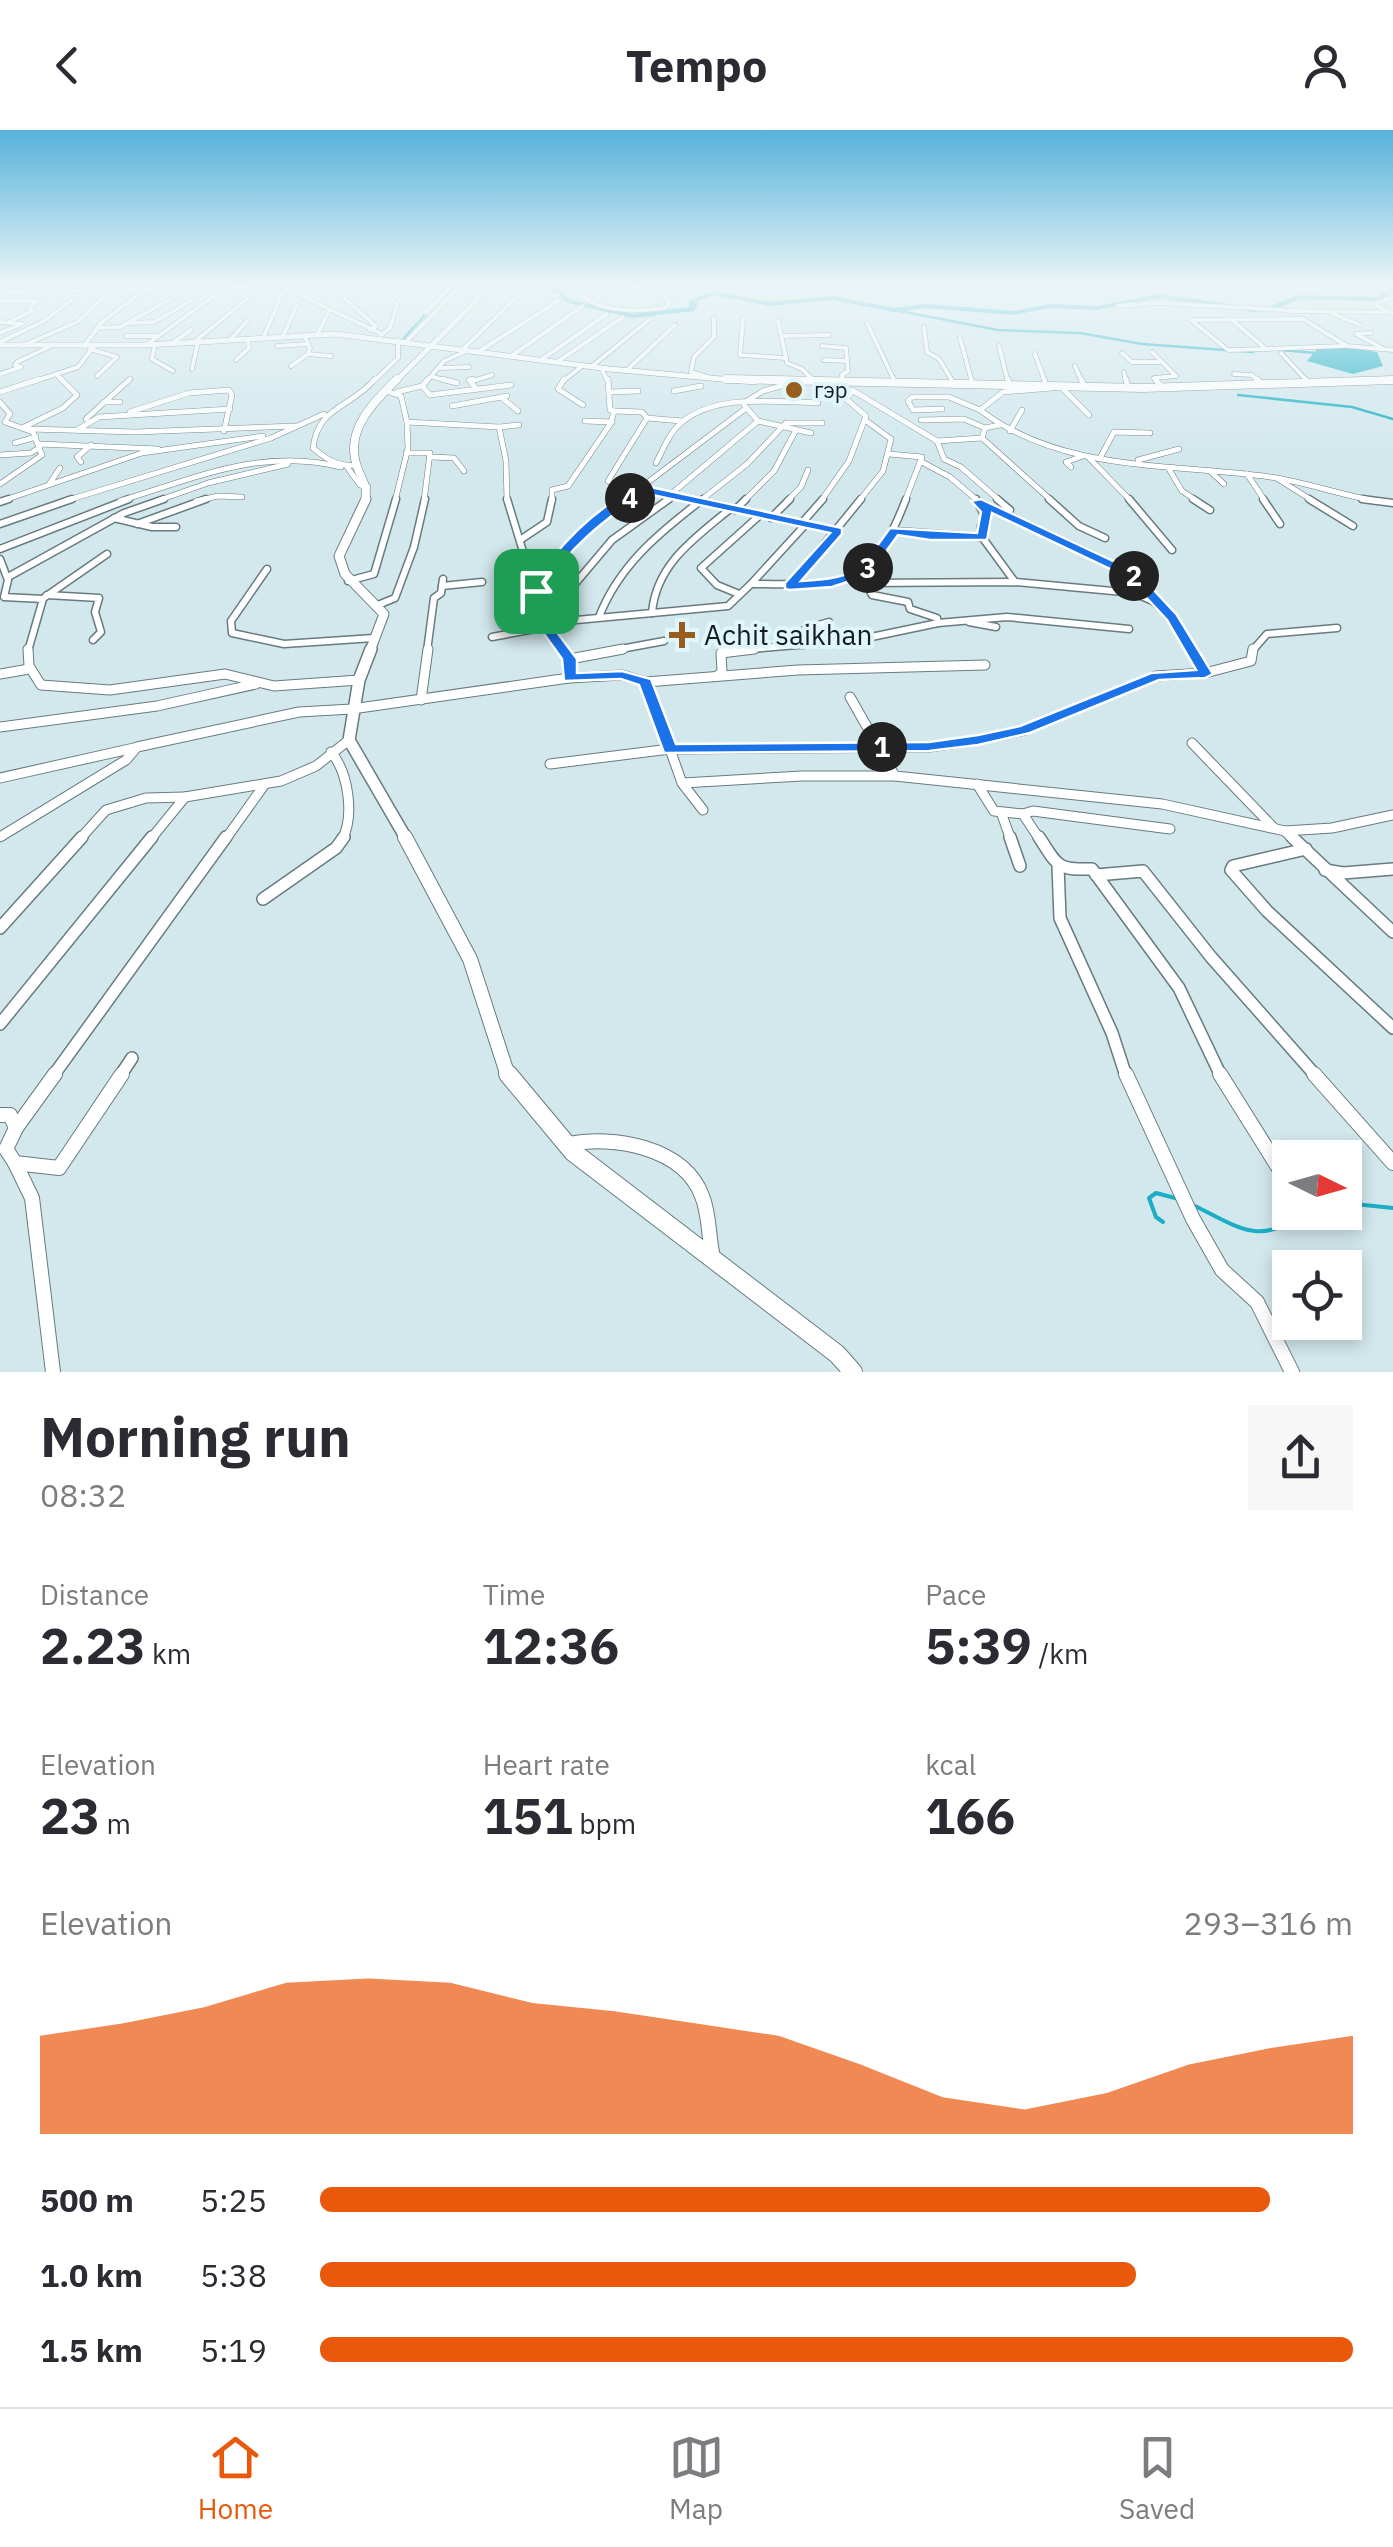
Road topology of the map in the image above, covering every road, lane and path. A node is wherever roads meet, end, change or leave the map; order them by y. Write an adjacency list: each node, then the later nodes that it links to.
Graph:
1 (29, 343): 31 (street)
2 (91, 343): 37 (street)
3 (149, 343): 28 (street)
4 (196, 343): 26 (main road); 63 (street)
5 (249, 343): 50 (street)
6 (398, 343): 118 (street)
7 (420, 343): 30 (main road)
8 (476, 343): 40 (street)
9 (482, 343): 40 (street)
10 (530, 343): 48 (street)
11 (565, 343): 51 (street)
12 (585, 343): 54 (street)
13 (617, 343): 58 (street)
14 (655, 343): 65 (street)
15 (708, 343): 75 (street)
16 (741, 343): 49 (street)
17 (783, 343): 49 (street)
18 (877, 343): 78 (street)
19 (926, 343): 79 (street)
20 (961, 343): 80 (street)
21 (1218, 343): 38 (street)
22 (1259, 343): 38 (street)
23 (1342, 343): 35 (street)
24 (1373, 343): 39 (street)
25 (0, 344): 31 (main road)
26 (171, 344): 29 (main road)
27 (308, 344): 32 (street); 45 (street)
28 (146, 345): 29 (main road); 37 (main road)
29 (155, 345): 64 (street)
30 (433, 345): 40 (main road); 97 (main road)
31 (22, 346): 36 (main road)
32 (277, 346)
33 (822, 346): 53 (street)
34 (998, 346): 84 (street)
35 (1347, 346): 38 (street); 39 (street)
36 (49, 347): 37 (main road); 67 (street)
37 (90, 347): 69 (street); 71 (street)
38 (1266, 349)
39 (1384, 349): 41 (street)
40 (470, 350): 48 (main road); 61 (street)
41 (1393, 350)
42 (1152, 352): 55 (street)
43 (1122, 353): 55 (street)
44 (1281, 353): 83 (street)
45 (308, 354): 47 (street); 56 (street)
46 (1035, 354): 87 (street)
47 (331, 356)
48 (511, 356): 51 (main road)
49 (786, 358): 77 (street)
50 (236, 360)
51 (541, 360): 54 (main road)
52 (824, 360): 53 (street)
53 (847, 361): 86 (street)
54 (557, 362): 58 (main road)
55 (1161, 362): 93 (street)
56 (291, 366)
57 (469, 366): 61 (street)
58 (586, 366): 62 (main road); 107 (street)
59 (716, 366): 75 (street)
60 (1075, 366): 91 (street)
61 (440, 368): 72 (street)
62 (600, 368): 65 (main road); 99 (street)
63 (192, 369)
64 (173, 371)
65 (626, 371): 75 (main road)
66 (1124, 372): 92 (street)
67 (0, 374)
68 (1234, 374): 85 (street)
69 (57, 375): 96 (street); 138 (street)
70 (492, 375): 90 (street)
71 (97, 376)
72 (434, 377): 81 (street); 88 (street)
73 (130, 380): 103 (street)
74 (1393, 380): 83 (main road)
75 (706, 382): 76 (main road); 95 (street)
76 (795, 382): 77 (main road); 108 (street)
77 (816, 382): 86 (main road)
78 (895, 382): 79 (main road); 86 (main road)
79 (953, 382): 80 (main road)
80 (972, 382): 82 (main road)
81 (457, 383)
82 (989, 383): 84 (main road); 101 (street)
83 (1309, 383): 85 (main road)
84 (1009, 384): 87 (main road)
85 (1262, 384): 93 (main road)
86 (848, 385): 123 (street); 148 (street)
87 (1053, 385): 91 (main road); 101 (street); 119 (street)
88 (422, 386): 98 (street); 100 (street)
89 (511, 386): 90 (street)
90 (475, 387): 100 (street)
91 (1085, 387): 92 (main road)
92 (1128, 388): 93 (main road)
93 (1163, 388)
94 (638, 391): 99 (street)
95 (674, 391)
96 (0, 392)
97 (386, 392): 98 (street); 168 (main road)
98 (397, 392): 130 (street)
99 (610, 392): 115 (street)
100 (441, 393): 109 (street)
101 (989, 396): 112 (street)
102 (0, 402): 116 (street)
103 (104, 402): 104 (street); 129 (street)
104 (120, 402)
105 (818, 403): 108 (street)
106 (310, 405): 122 (street)
107 (583, 405)
108 (745, 405): 127 (street); 128 (street); 181 (street)
109 (452, 406): 114 (street); 131 (street)
110 (230, 409): 120 (street); 120 (street); 144 (street)
111 (942, 409): 112 (street)
112 (980, 410): 136 (street)
113 (1022, 410): 143 (street)
114 (518, 411)
115 (614, 411): 121 (street); 132 (street)
116 (4, 412): 125 (street)
117 (287, 414): 140 (street)
118 (324, 414): 122 (street); 168 (street)
119 (1089, 414)
120 (123, 415): 129 (street)
121 (648, 418): 127 (street); 181 (street)
122 (312, 420): 140 (street)
123 (865, 420): 157 (street); 197 (street)
124 (921, 420): 139 (street)
125 (3, 421): 138 (street)
126 (585, 421): 132 (street)
127 (682, 421): 167 (street)
128 (758, 421): 134 (street); 183 (street)
129 (85, 422): 141 (street)
130 (407, 422): 131 (street); 155 (street)
131 (454, 422): 137 (street)
132 (612, 422): 182 (street)
133 (822, 422): 134 (street)
134 (781, 424): 142 (street); 187 (street)
135 (519, 425): 137 (street)
136 (1000, 425): 139 (street); 143 (street)
137 (499, 427): 205 (street)
138 (26, 428): 141 (street); 150 (street)
139 (985, 428): 147 (street)
140 (287, 429): 144 (street); 152 (street); 195 (street)
141 (77, 430): 144 (street)
142 (796, 430): 145 (street); 189 (street)
143 (1010, 430): 158 (street)
144 (224, 431)
145 (812, 433)
146 (1150, 433): 162 (street)
147 (982, 438): 148 (street); 204 (street)
148 (937, 442): 159 (street)
149 (14, 443): 150 (street)
150 (38, 443): 151 (street); 154 (street); 178 (street)
151 (91, 445): 152 (street); 165 (street)
152 (158, 449): 180 (street)
153 (1179, 449): 164 (street)
154 (0, 454)
155 (406, 454): 160 (street); 213 (street)
156 (462, 454): 161 (street)
157 (889, 454): 163 (street); 201 (street)
158 (1080, 454): 162 (street); 170 (street); 207 (street)
159 (942, 456): 163 (street); 190 (street)
160 (431, 457): 161 (street); 226 (street)
161 (454, 458): 174 (street)
162 (1100, 458): 164 (street)
163 (922, 459): 185 (street); 202 (street)
164 (1120, 460): 171 (street)
165 (81, 462)
166 (291, 463): 168 (street); 193 (street); 206 (street)
167 (656, 463)
168 (348, 466): 213 (main road)
169 (60, 468): 180 (street)
170 (1070, 468)
171 (1169, 469): 173 (street); 191 (street)
172 (808, 470): 194 (street)
173 (1208, 470): 175 (street); 179 (street)
174 (464, 471)
175 (1247, 474): 177 (street); 198 (street)
176 (548, 476): 182 (street)
177 (1276, 478): 188 (street); 199 (street)
178 (0, 484)
179 (1224, 484)
180 (48, 485): 186 (street)
181 (641, 489): 183 (street); 220 (street)
182 (552, 490): 205 (street)
183 (671, 496): 187 (street); 218 (street)
184 (242, 497): 196 (street)
185 (977, 501): 203 (street); 225 (street)
186 (0, 502)
187 (700, 502): 189 (street); 228 (street)
188 (1393, 503)
189 (732, 510): 192 (street); 227 (street)
190 (1010, 510)
191 (1210, 510)
192 (759, 516): 194 (street); 221 (street)
193 (114, 518): 196 (street); 211 (street)
194 (771, 518): 197 (street)
195 (0, 524)
196 (138, 524): 200 (street)
197 (803, 524): 201 (street); 217 (street)
198 (1280, 524)
199 (1353, 526)
200 (176, 527)
201 (838, 531): 219 (street)
202 (894, 531): 203 (street); 212 (street)
203 (982, 538): 215 (street)
204 (1105, 538)
205 (520, 540): 220 (street)
206 (0, 549)
207 (1172, 550)
208 (107, 554): 222 (street)
209 (0, 559): 211 (street)
210 (267, 569): 237 (street)
211 (4, 576): 223 (street)
212 (851, 579): 216 (street); 219 (street)
213 (348, 581): 226 (main road)
214 (482, 582): 252 (street)
215 (1015, 582): 216 (street); 225 (street)
216 (866, 583): 231 (street)
217 (751, 584): 219 (street); 221 (street)
218 (574, 585)
219 (790, 586)
220 (536, 591): 232 (street)
221 (739, 594): 227 (street)
222 (45, 597): 223 (street); 238 (street); 243 (street)
223 (12, 599): 224 (street)
224 (0, 601)
225 (1153, 601): 245 (street)
226 (378, 605): 237 (main road)
227 (652, 613): 228 (street)
228 (599, 617): 232 (street)
229 (950, 621): 231 (street); 233 (street); 234 (street)
230 (829, 622): 240 (street)
231 (938, 622): 240 (street)
232 (545, 625): 236 (street); 241 (street)
233 (996, 627)
234 (1129, 628)
235 (1337, 628): 245 (street)
236 (492, 637)
237 (374, 638): 248 (main road)
238 (94, 640)
239 (664, 641): 241 (street)
240 (803, 645): 247 (street)
241 (570, 659): 246 (street)
242 (985, 665): 247 (street)
243 (29, 669): 244 (street); 250 (street)
244 (0, 674)
245 (1205, 674): 258 (street)
246 (569, 678): 249 (street); 252 (street)
247 (715, 678): 249 (street)
248 (360, 680): 250 (street); 253 (main road)
249 (646, 682): 259 (street)
250 (256, 684): 254 (street)
251 (850, 698): 258 (street)
252 (422, 700): 253 (street)
253 (352, 710): 255 (main road); 257 (street)
254 (0, 727)
255 (348, 740): 260 (street); 289 (main road)
256 (1192, 744): 273 (street)
257 (136, 747): 263 (street); 274 (street)
258 (878, 747): 259 (street); 262 (street)
259 (670, 749): 261 (street); 264 (street)
260 (331, 752): 265 (street); 281 (street)
261 (550, 764)
262 (895, 776): 264 (street); 266 (street)
263 (0, 778)
264 (682, 783): 268 (street)
265 (265, 784): 267 (street); 288 (street)
266 (978, 784): 269 (street); 273 (street)
267 (185, 796): 282 (street); 284 (street)
268 (702, 810)
269 (1001, 812): 270 (street); 276 (street)
270 (1023, 814): 272 (street); 277 (street)
271 (1393, 815): 273 (street)
272 (1170, 829)
273 (1280, 830): 275 (street)
274 (0, 837)
275 (1306, 849): 279 (street); 285 (street)
276 (1020, 866)
277 (1058, 866): 280 (street); 296 (street)
278 (1393, 869): 279 (street)
279 (1326, 870): 283 (street)
280 (1096, 874): 290 (street); 292 (street)
281 (263, 899)
282 (0, 928)
283 (1393, 932)
284 (0, 1024)
285 (1393, 1028)
286 (132, 1058): 291 (street)
287 (0, 1116): 288 (street)
288 (16, 1128): 291 (street)
289 (565, 1144): 293 (main road); 293 (street)
290 (1272, 1158)
291 (15, 1162): 294 (street)
292 (1393, 1163)
293 (713, 1260): 295 (main road)
294 (53, 1372)
295 (853, 1372)
296 (1292, 1372)

